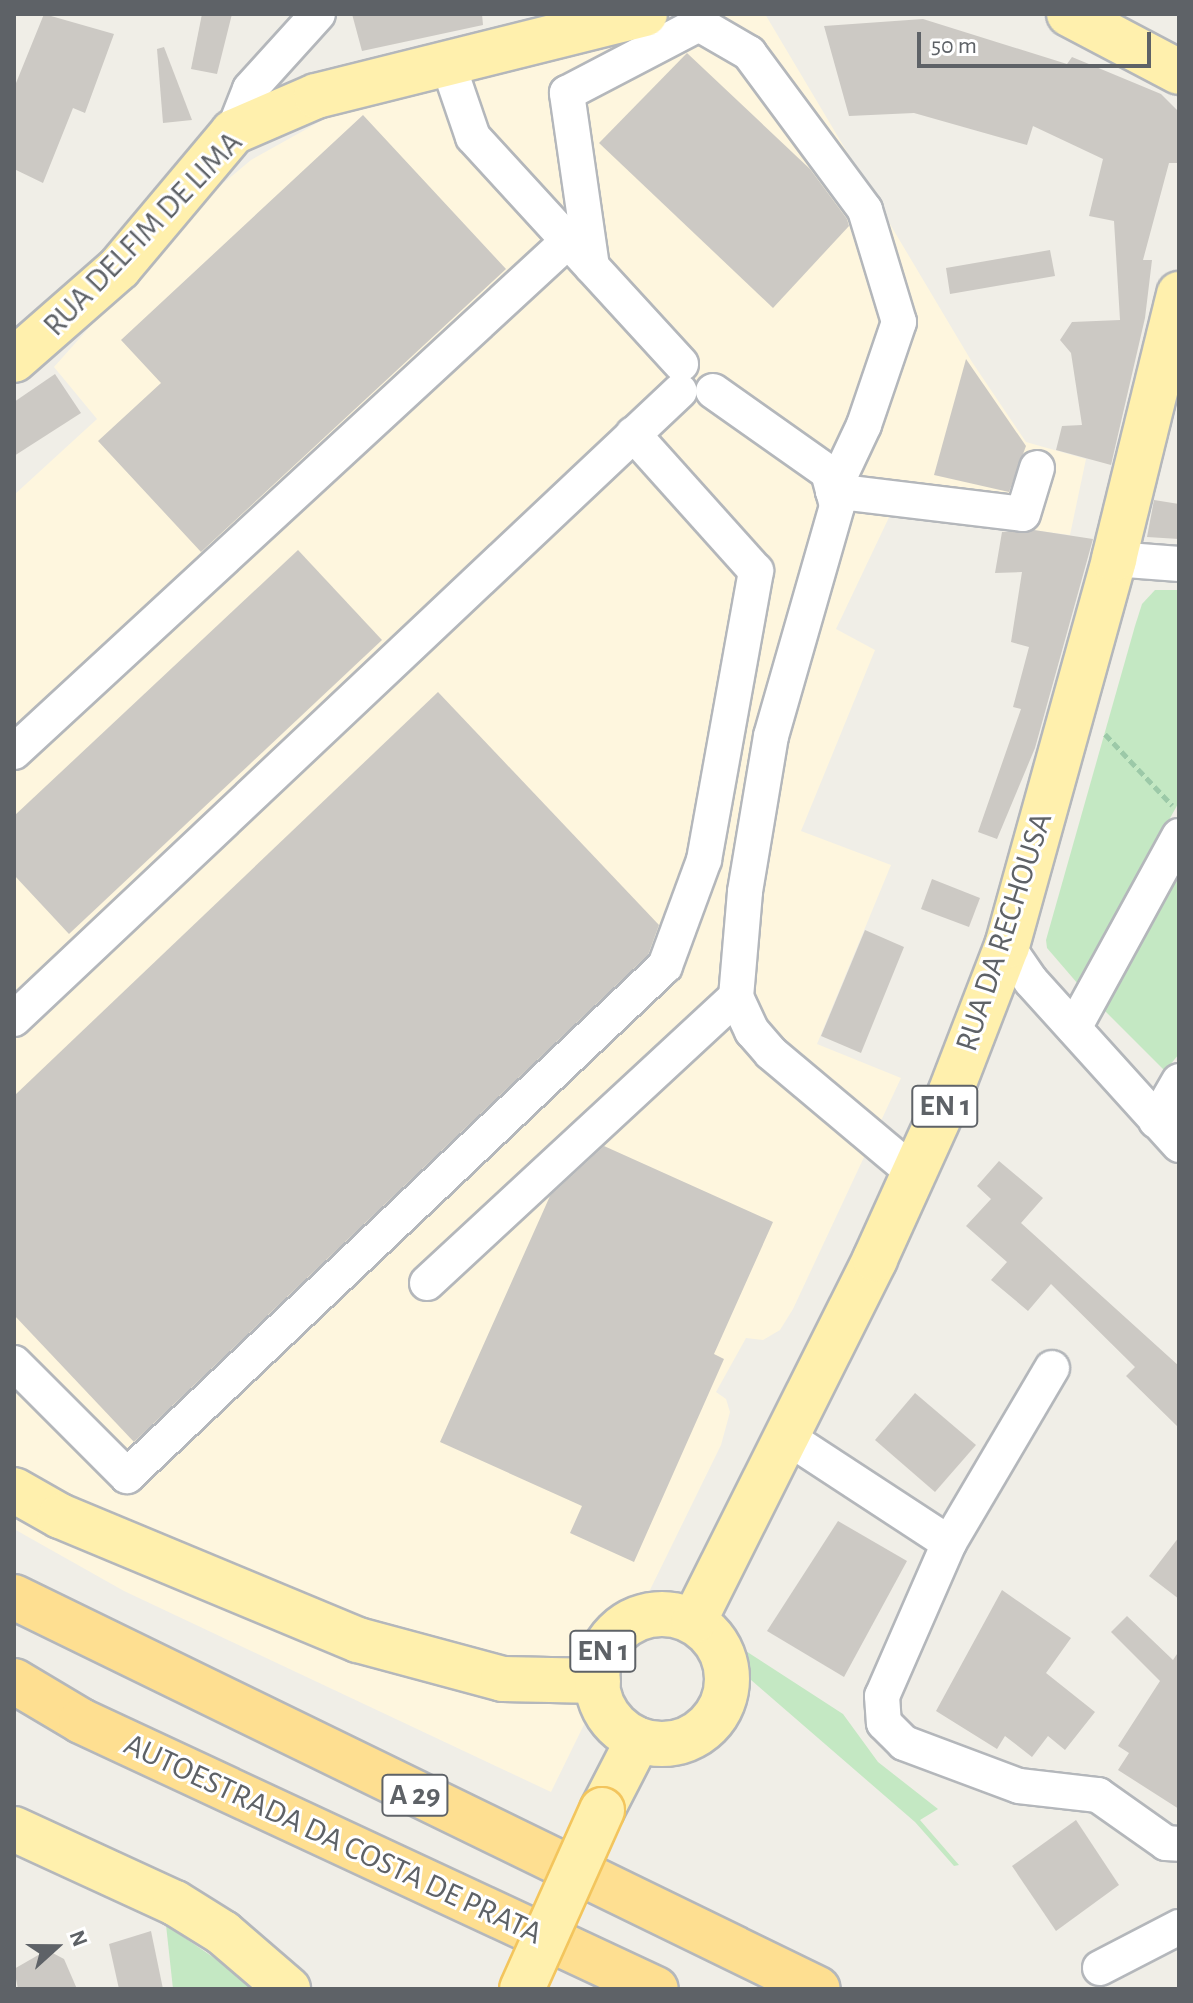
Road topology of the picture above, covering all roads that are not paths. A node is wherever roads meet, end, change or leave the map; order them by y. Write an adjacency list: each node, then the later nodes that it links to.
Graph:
1 (318, 14): 4 (street)
2 (645, 14): 5 (main road, RUA DELFIM DE LIMA)
3 (1069, 14): 6 (main road)
4 (294, 40): 7 (street); 8 (street)
5 (448, 64): 7 (main road, RUA DELFIM DE LIMA); 9 (street)
6 (1179, 72)
7 (316, 96): 8 (main road, RUA DELFIM DE LIMA)
8 (233, 132): 12 (main road, RUA DELFIM DE LIMA)
9 (568, 241): 10 (street); 19 (street)
10 (592, 267): 13 (street); 16 (street)
11 (1179, 294): 17 (main road, RUA DA RECHOUSA / EN 1)
12 (14, 360)
13 (691, 382): 14 (street); 16 (street)
14 (633, 434): 22 (street); 29 (street)
15 (1037, 468): 16 (street)
16 (833, 491): 23 (street)
17 (1114, 559): 18 (street); 21 (main road, RUA DA RECHOUSA / EN 1)
18 (1179, 564)
19 (14, 752)
20 (1179, 836): 24 (street)
21 (1007, 946): 24 (street); 27 (main road, RUA DA RECHOUSA / EN 1)
22 (21, 997)
23 (736, 997): 27 (street); 28 (street)
24 (1074, 1028): 26 (street)
25 (1179, 1081): 26 (street)
26 (1168, 1133)
27 (914, 1173): 31 (main road, RUA DA RECHOUSA / EN 1)
28 (427, 1283)
29 (14, 1363)
30 (1052, 1368): 33 (street)
31 (784, 1435): 33 (street); 35 (main road, RUA DA RECHOUSA / EN 1)
32 (14, 1490): 37 (main road)
33 (949, 1543): 40 (street)
34 (14, 1597): 48 (highway, A 29)
35 (694, 1621): 37 (main road, EN 1); 38 (main road)
36 (14, 1681): 47 (highway, AUTOESTRADA DA COSTA DE PRATA / A 29)
37 (598, 1681): 38 (main road, EN 1)
38 (638, 1740): 46 (main road, bridge)
39 (14, 1829): 45 (main road)
40 (1179, 1844)
41 (14, 1845): 44 (main road)
42 (1179, 1927): 43 (street)
43 (1100, 1968)
44 (268, 1989)
45 (288, 1989)
46 (522, 1989)
47 (656, 1989)
48 (818, 1989)

